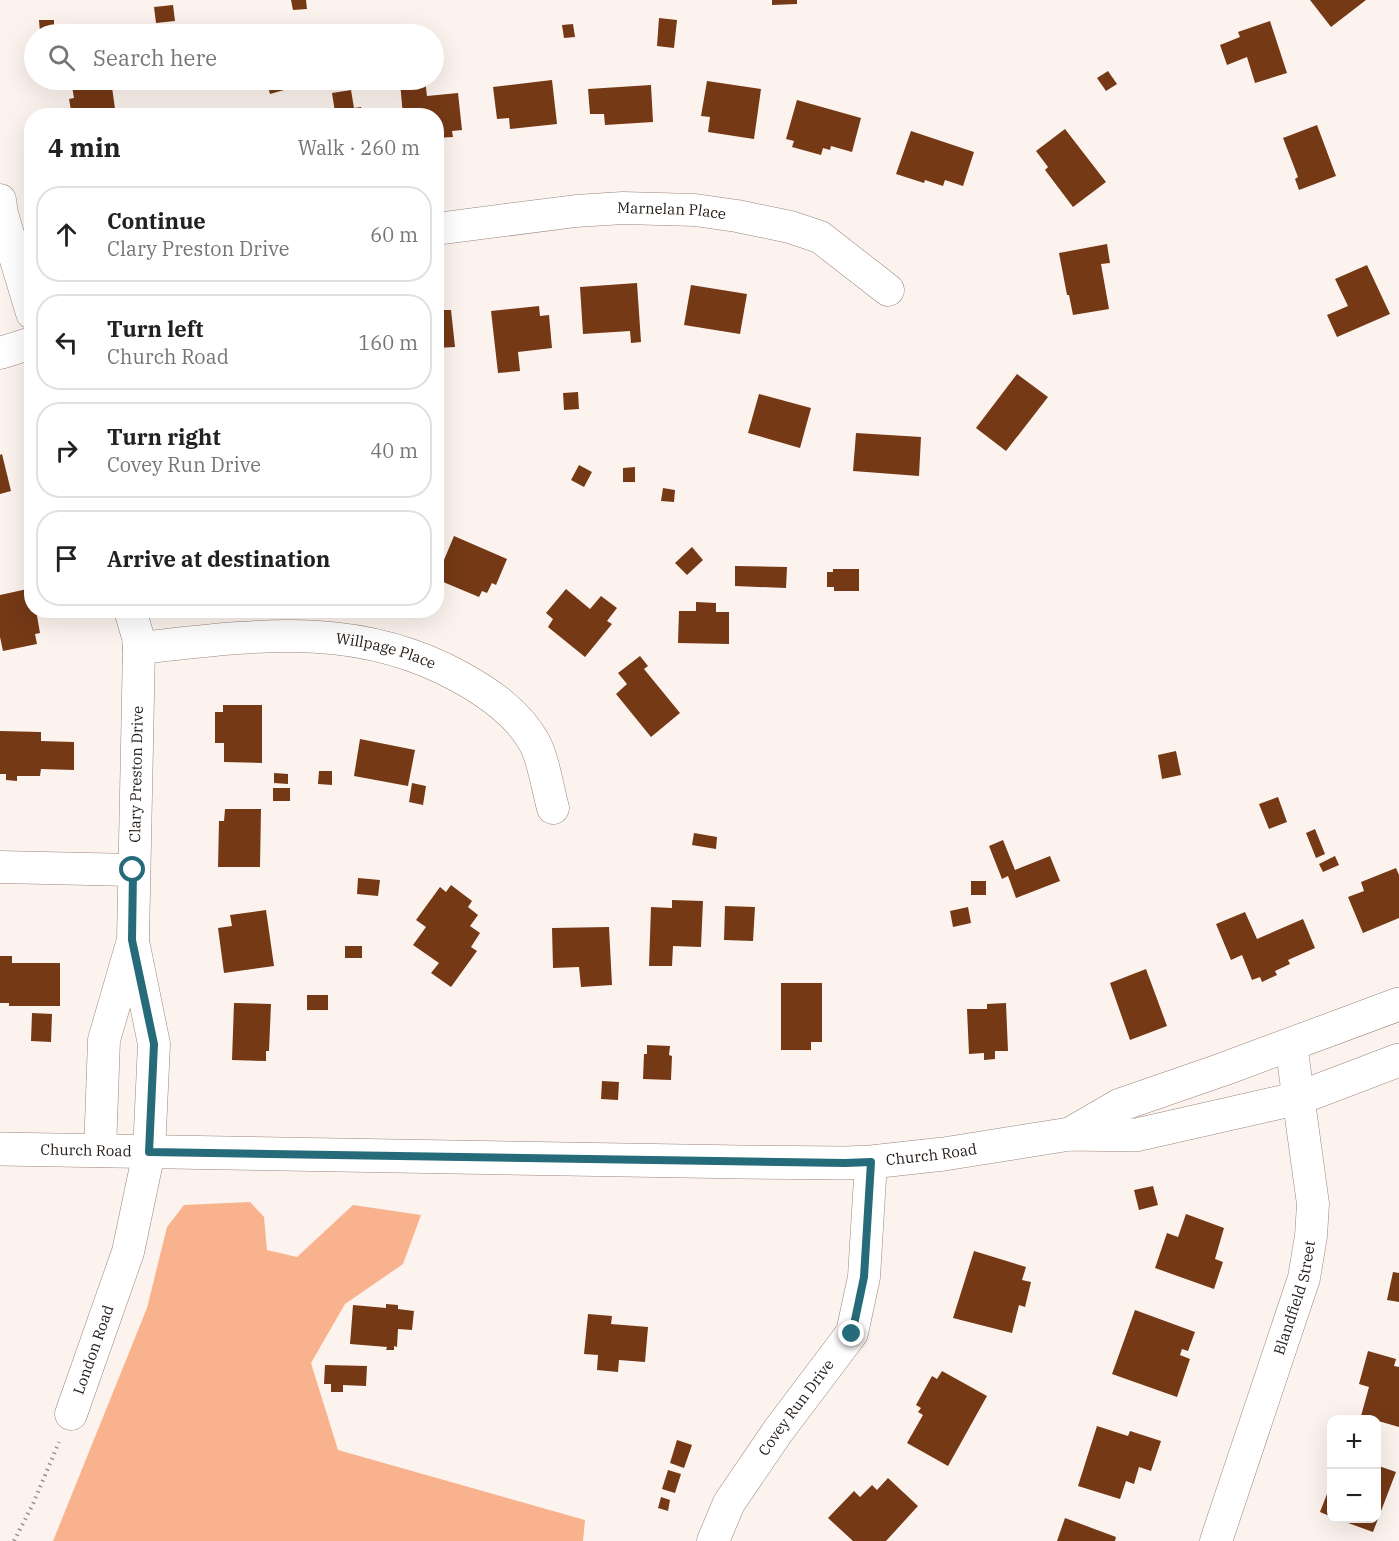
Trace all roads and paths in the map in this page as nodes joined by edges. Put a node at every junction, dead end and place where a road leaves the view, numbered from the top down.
1 (0, 200) edge
2 (444, 228) edge
3 (24, 287) edge
4 (888, 290) dead end
5 (24, 346) edge
6 (0, 353) edge
7 (132, 618) edge
8 (139, 648) junction
9 (553, 808) dead end
10 (0, 867) edge
11 (133, 870) junction
12 (132, 940) junction
13 (1399, 1004) edge
14 (1291, 1044) junction
15 (1399, 1060) edge
16 (1299, 1098) junction
17 (1070, 1134) junction
18 (0, 1149) edge
19 (100, 1151) junction
20 (149, 1152) junction
21 (871, 1162) junction
22 (71, 1414) joint
23 (14, 1541) edge
24 (712, 1541) edge
25 (1216, 1541) edge

1 - 3 street
2 - 4 street, Marnelan Place
5 - 6 street
7 - 8 street, Clary Preston Drive
8 - 9 street, Willpage Place
8 - 11 street, Clary Preston Drive
10 - 11 street
11 - 12 street, Clary Preston Drive
12 - 19 street, Clary Preston Drive
12 - 20 street, Clary Preston Drive
13 - 14 main road, Church Road
14 - 16 street, Blandfield Street
14 - 17 main road, Church Road
15 - 16 main road, Church Road
16 - 17 main road, Church Road
16 - 25 street, Blandfield Street
17 - 21 main road, Church Road
18 - 19 main road, Church Road
19 - 20 main road, Church Road
20 - 21 main road, Church Road
20 - 22 street, London Road
21 - 24 street, Covey Run Drive
22 - 23 path, London Road

